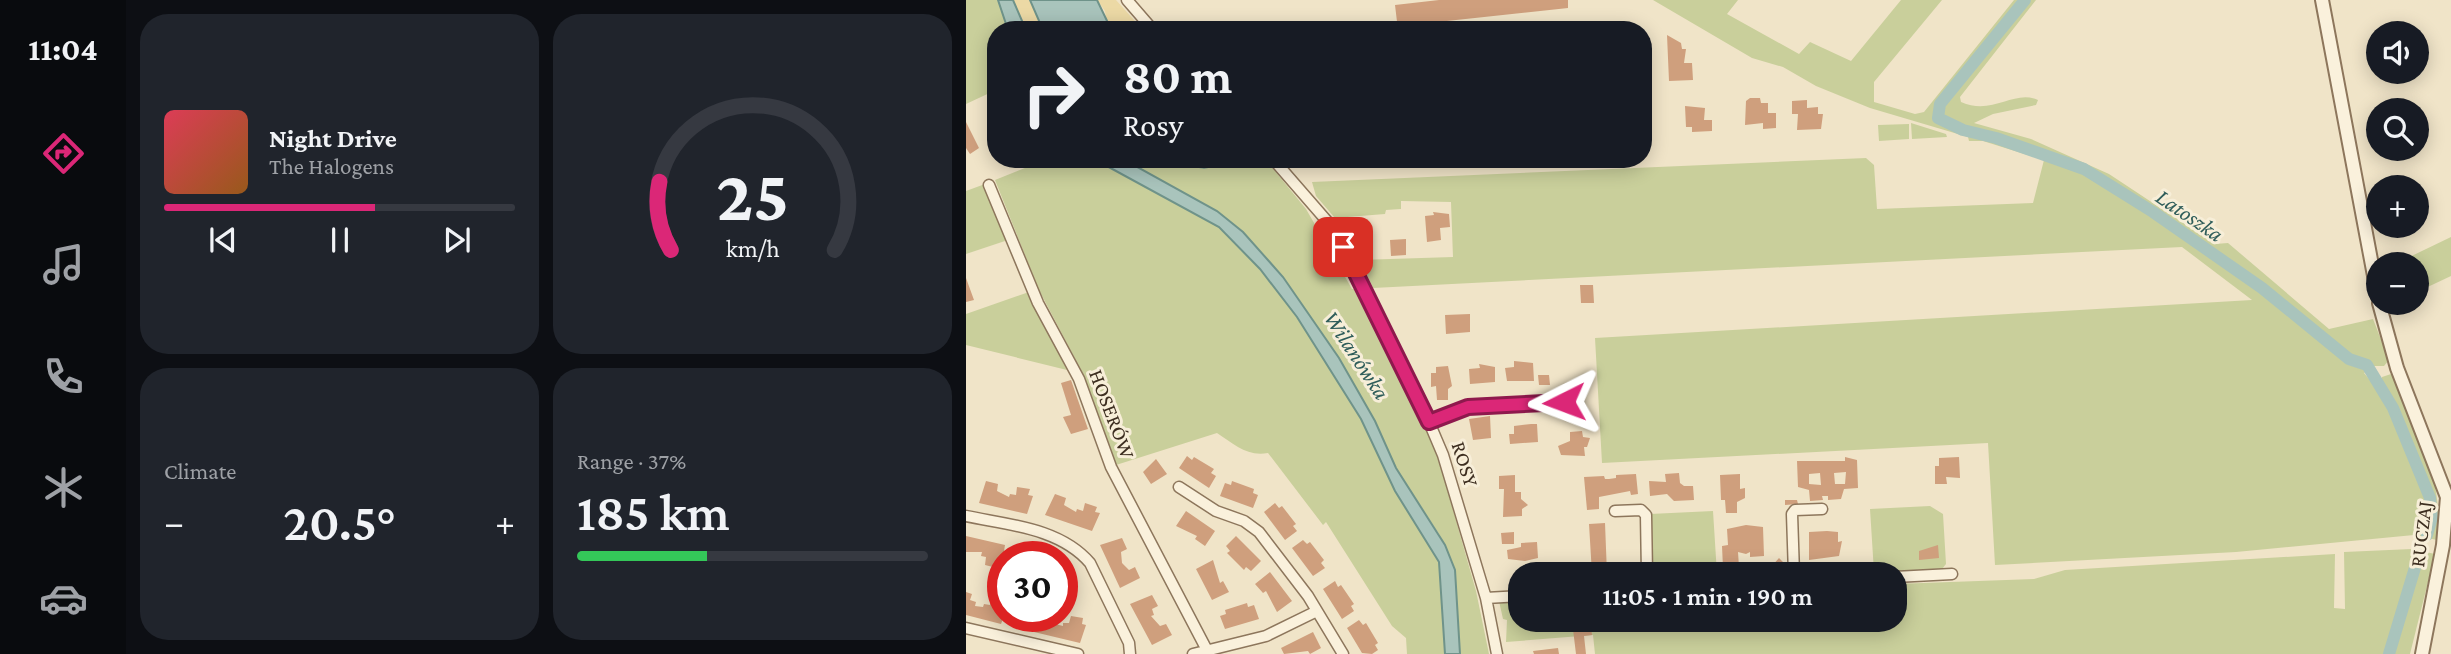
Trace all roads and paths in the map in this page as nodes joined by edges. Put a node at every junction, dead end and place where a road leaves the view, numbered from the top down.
1 (1127, 0) edge
2 (2322, 0) edge
3 (1145, 21) edge
4 (1281, 168) edge
5 (989, 185) dead end
6 (2370, 252) edge
7 (2382, 315) edge
8 (1564, 402) dead end
9 (1429, 422) junction
10 (1179, 487) dead end
11 (1822, 509) dead end
12 (1615, 511) dead end
13 (966, 516) edge
14 (1647, 562) edge
15 (1794, 562) edge
16 (1952, 574) dead end
17 (1907, 576) edge
18 (1508, 597) edge
19 (1486, 598) junction
20 (1317, 611) junction
21 (966, 628) edge
22 (1208, 653) edge
23 (1077, 654) edge
24 (1130, 654) edge
25 (1193, 654) edge
26 (1343, 654) edge
27 (1497, 654) edge
28 (2422, 654) edge

1 - 3 street
2 - 6 street
4 - 9 street, ROSY
5 - 22 street, HOSERÓW
7 - 28 street, RUCZAJ
8 - 9 street
9 - 19 street, ROSY
10 - 20 street
11 - 15 street
12 - 14 street
13 - 24 street
16 - 17 street
18 - 19 street
19 - 27 street, ROSY
20 - 22 street
20 - 26 street
21 - 23 street
22 - 25 street

